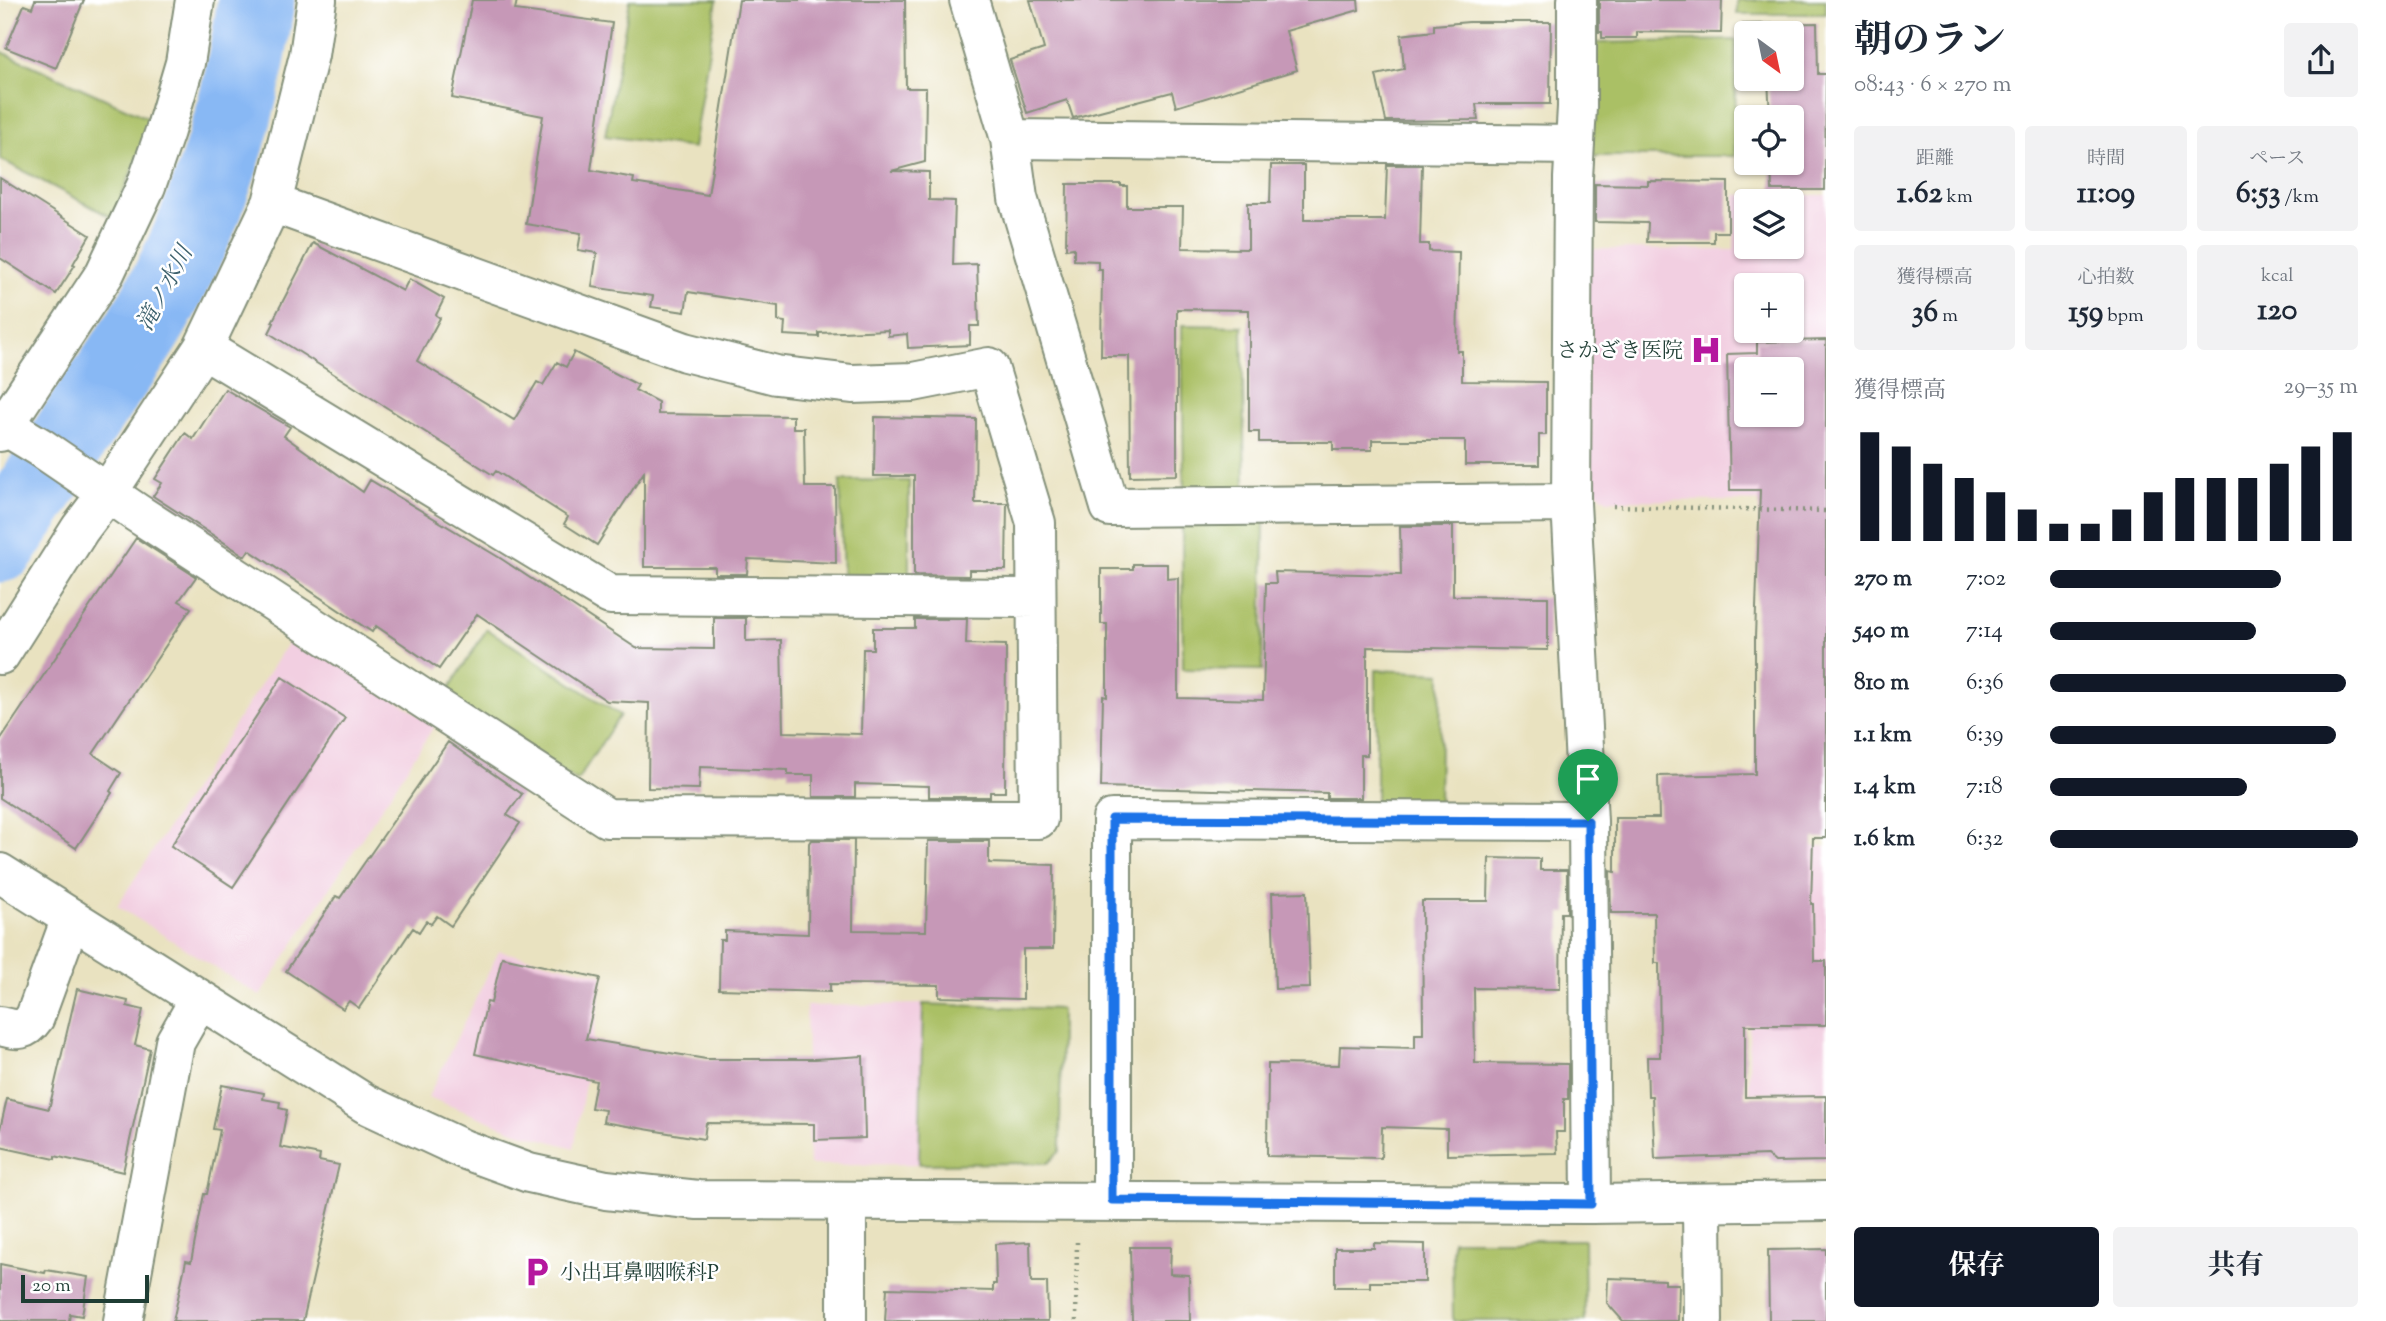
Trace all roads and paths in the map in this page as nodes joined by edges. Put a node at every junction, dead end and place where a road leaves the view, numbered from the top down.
1 (195, 0) edge
2 (317, 0) edge
3 (969, 0) edge
4 (1577, 0) edge
5 (1010, 139) junction
6 (1574, 145) junction
7 (272, 203) junction
8 (203, 348) junction
9 (1, 427) edge
10 (108, 492) junction
11 (1571, 503) junction
12 (1826, 511) edge
13 (1036, 598) junction
14 (0, 655) edge
15 (1588, 821) junction
16 (0, 873) edge
17 (71, 918) junction
18 (199, 1000) junction
19 (0, 1026) edge
20 (1112, 1200) junction
21 (847, 1201) junction
22 (1826, 1201) edge
23 (1702, 1203) junction
24 (1591, 1204) junction
25 (1077, 1238) dead end
26 (123, 1321) edge
27 (847, 1321) edge
28 (1076, 1321) edge
29 (1703, 1321) edge

1 - 9 street
2 - 7 street
3 - 5 street
4 - 6 street
5 - 6 street
5 - 11 street
6 - 11 street
7 - 8 street
7 - 13 street
8 - 10 street
8 - 13 street
9 - 10 street
10 - 13 street
10 - 14 street
11 - 12 path
11 - 15 street
15 - 20 street
15 - 24 street
16 - 17 street
17 - 18 street
17 - 19 street
18 - 21 street
18 - 26 street
20 - 21 street
20 - 24 street
21 - 27 street
22 - 23 street
23 - 24 street
23 - 29 street
25 - 28 path

